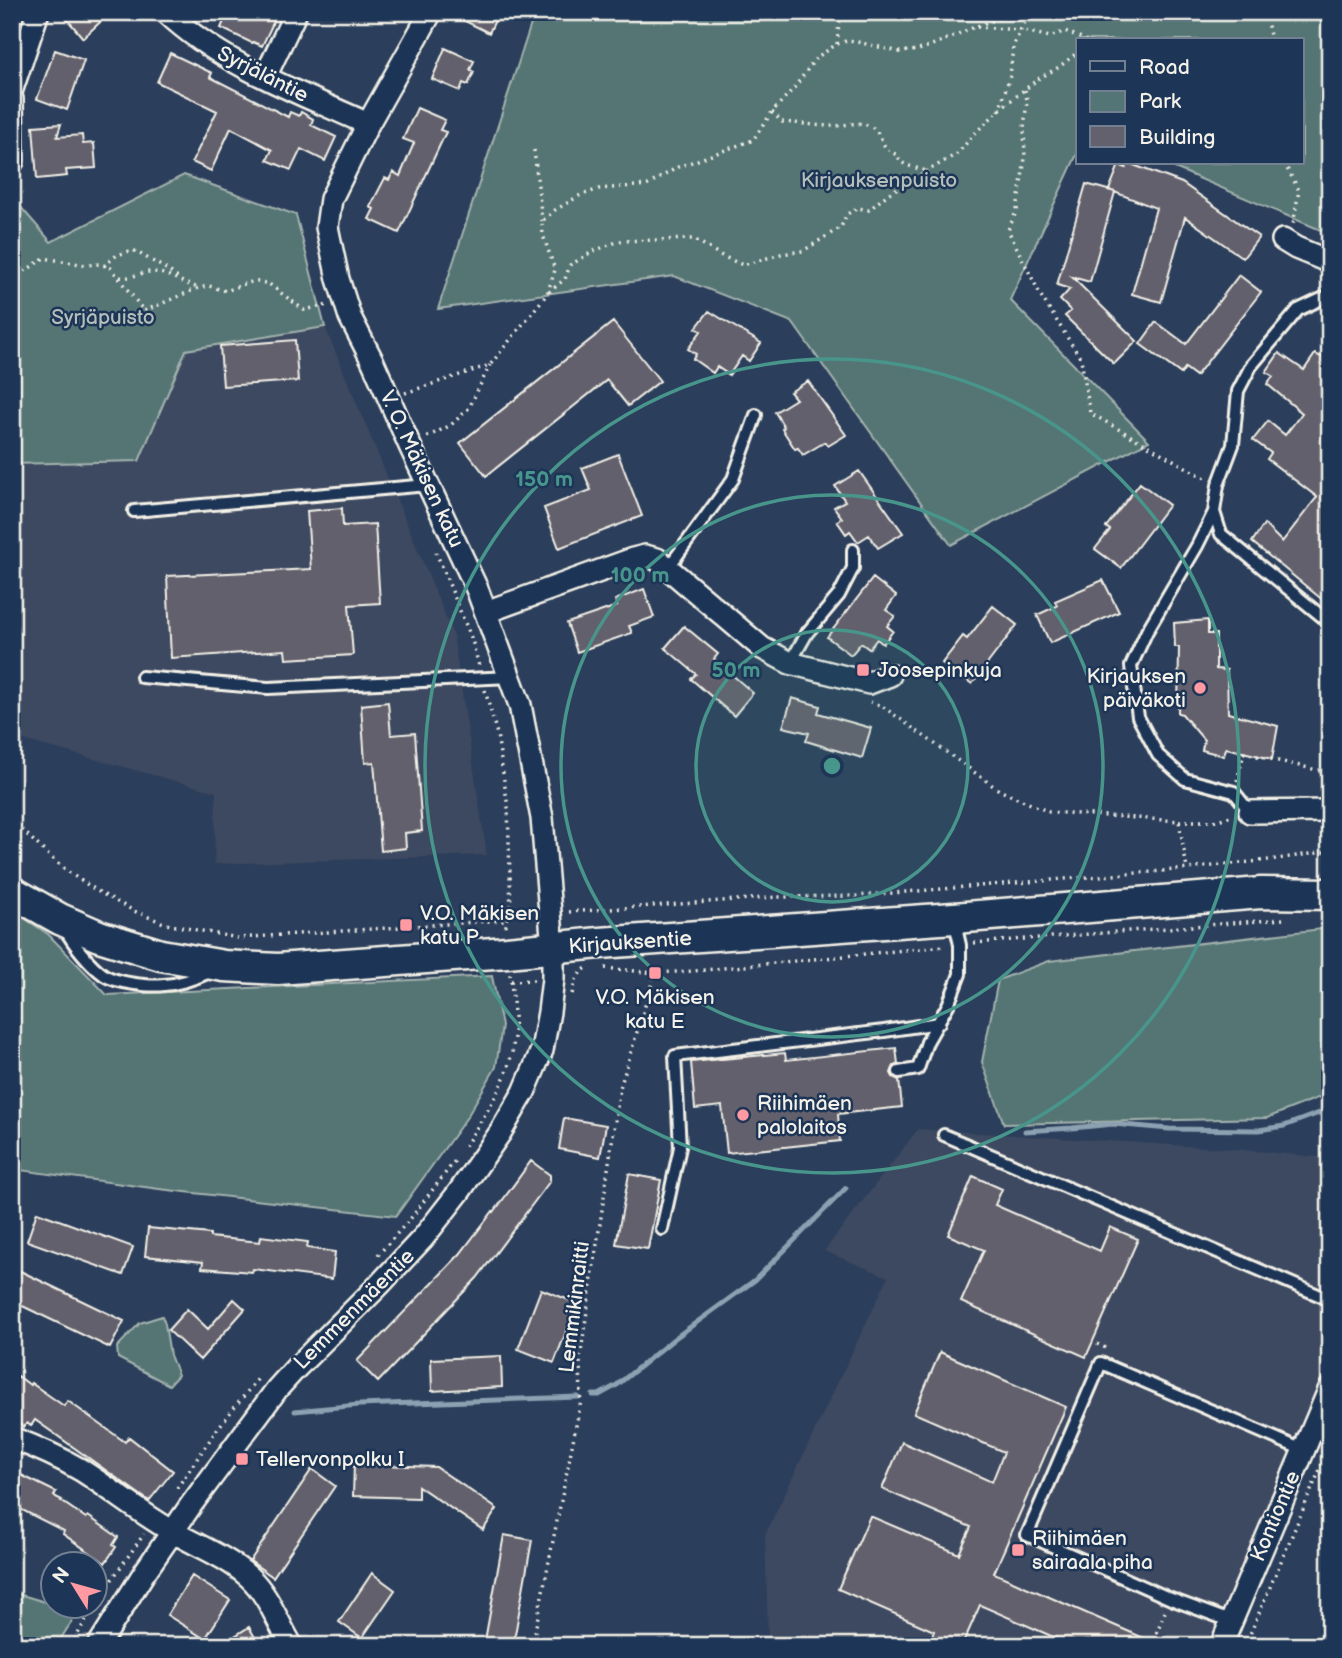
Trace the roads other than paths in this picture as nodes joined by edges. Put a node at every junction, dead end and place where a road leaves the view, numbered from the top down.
1 (38, 12) edge
2 (166, 12) edge
3 (296, 12) edge
4 (431, 12) edge
5 (265, 78) junction
6 (12, 89) edge
7 (12, 99) edge
8 (368, 124) junction
9 (13, 161) edge
10 (1289, 244) road end
11 (1330, 262) edge
12 (1330, 295) edge
13 (756, 415) dead end
14 (428, 485) junction
15 (134, 510) dead end
16 (1214, 512) junction
17 (853, 550) dead end
18 (668, 568) junction
19 (486, 612) junction
20 (1330, 622) edge
21 (790, 663) junction
22 (890, 676) dead end
23 (142, 677) dead end
24 (511, 677) junction
25 (1330, 811) edge
26 (1250, 813) joint
27 (1330, 873) edge
28 (12, 892) edge
29 (1261, 893) junction
30 (1330, 894) edge
31 (957, 931) junction
32 (553, 948) junction
33 (939, 1023) junction
34 (899, 1072) dead end
35 (944, 1135) dead end
36 (662, 1229) dead end
37 (1330, 1300) edge
38 (1330, 1388) edge
39 (12, 1438) edge
40 (1303, 1450) junction
41 (163, 1526) junction
42 (1230, 1621) junction
43 (97, 1646) edge
44 (292, 1646) edge
45 (1221, 1646) edge

1 - 6 street
2 - 5 street, Syrjäläntie
3 - 5 street
4 - 8 street, V. O. Mäkisen katu
5 - 8 street, Syrjäläntie
7 - 9 street
8 - 14 street, V. O. Mäkisen katu
10 - 11 street
12 - 16 lane
13 - 18 lane
14 - 15 lane
14 - 19 street, V. O. Mäkisen katu
16 - 20 lane
16 - 26 lane
17 - 21 lane
18 - 19 street
18 - 21 street
19 - 24 street, V. O. Mäkisen katu
21 - 22 street
23 - 24 lane
24 - 32 street, V. O. Mäkisen katu
25 - 26 street
27 - 29 street, Kirjauksentie
28 - 32 street, Kirjauksentie
29 - 30 street, Kirjauksentie
29 - 31 street, Kirjauksentie
31 - 32 street, Kirjauksentie
31 - 33 lane
32 - 41 street, Lemmenmäentie
33 - 34 lane
33 - 36 lane
35 - 37 lane
38 - 40 street, Kontiontie
39 - 41 street
40 - 42 street, Kontiontie
40 - 42 lane
41 - 43 street, Lemmenmäentie
41 - 44 street
42 - 45 street, Kontiontie

